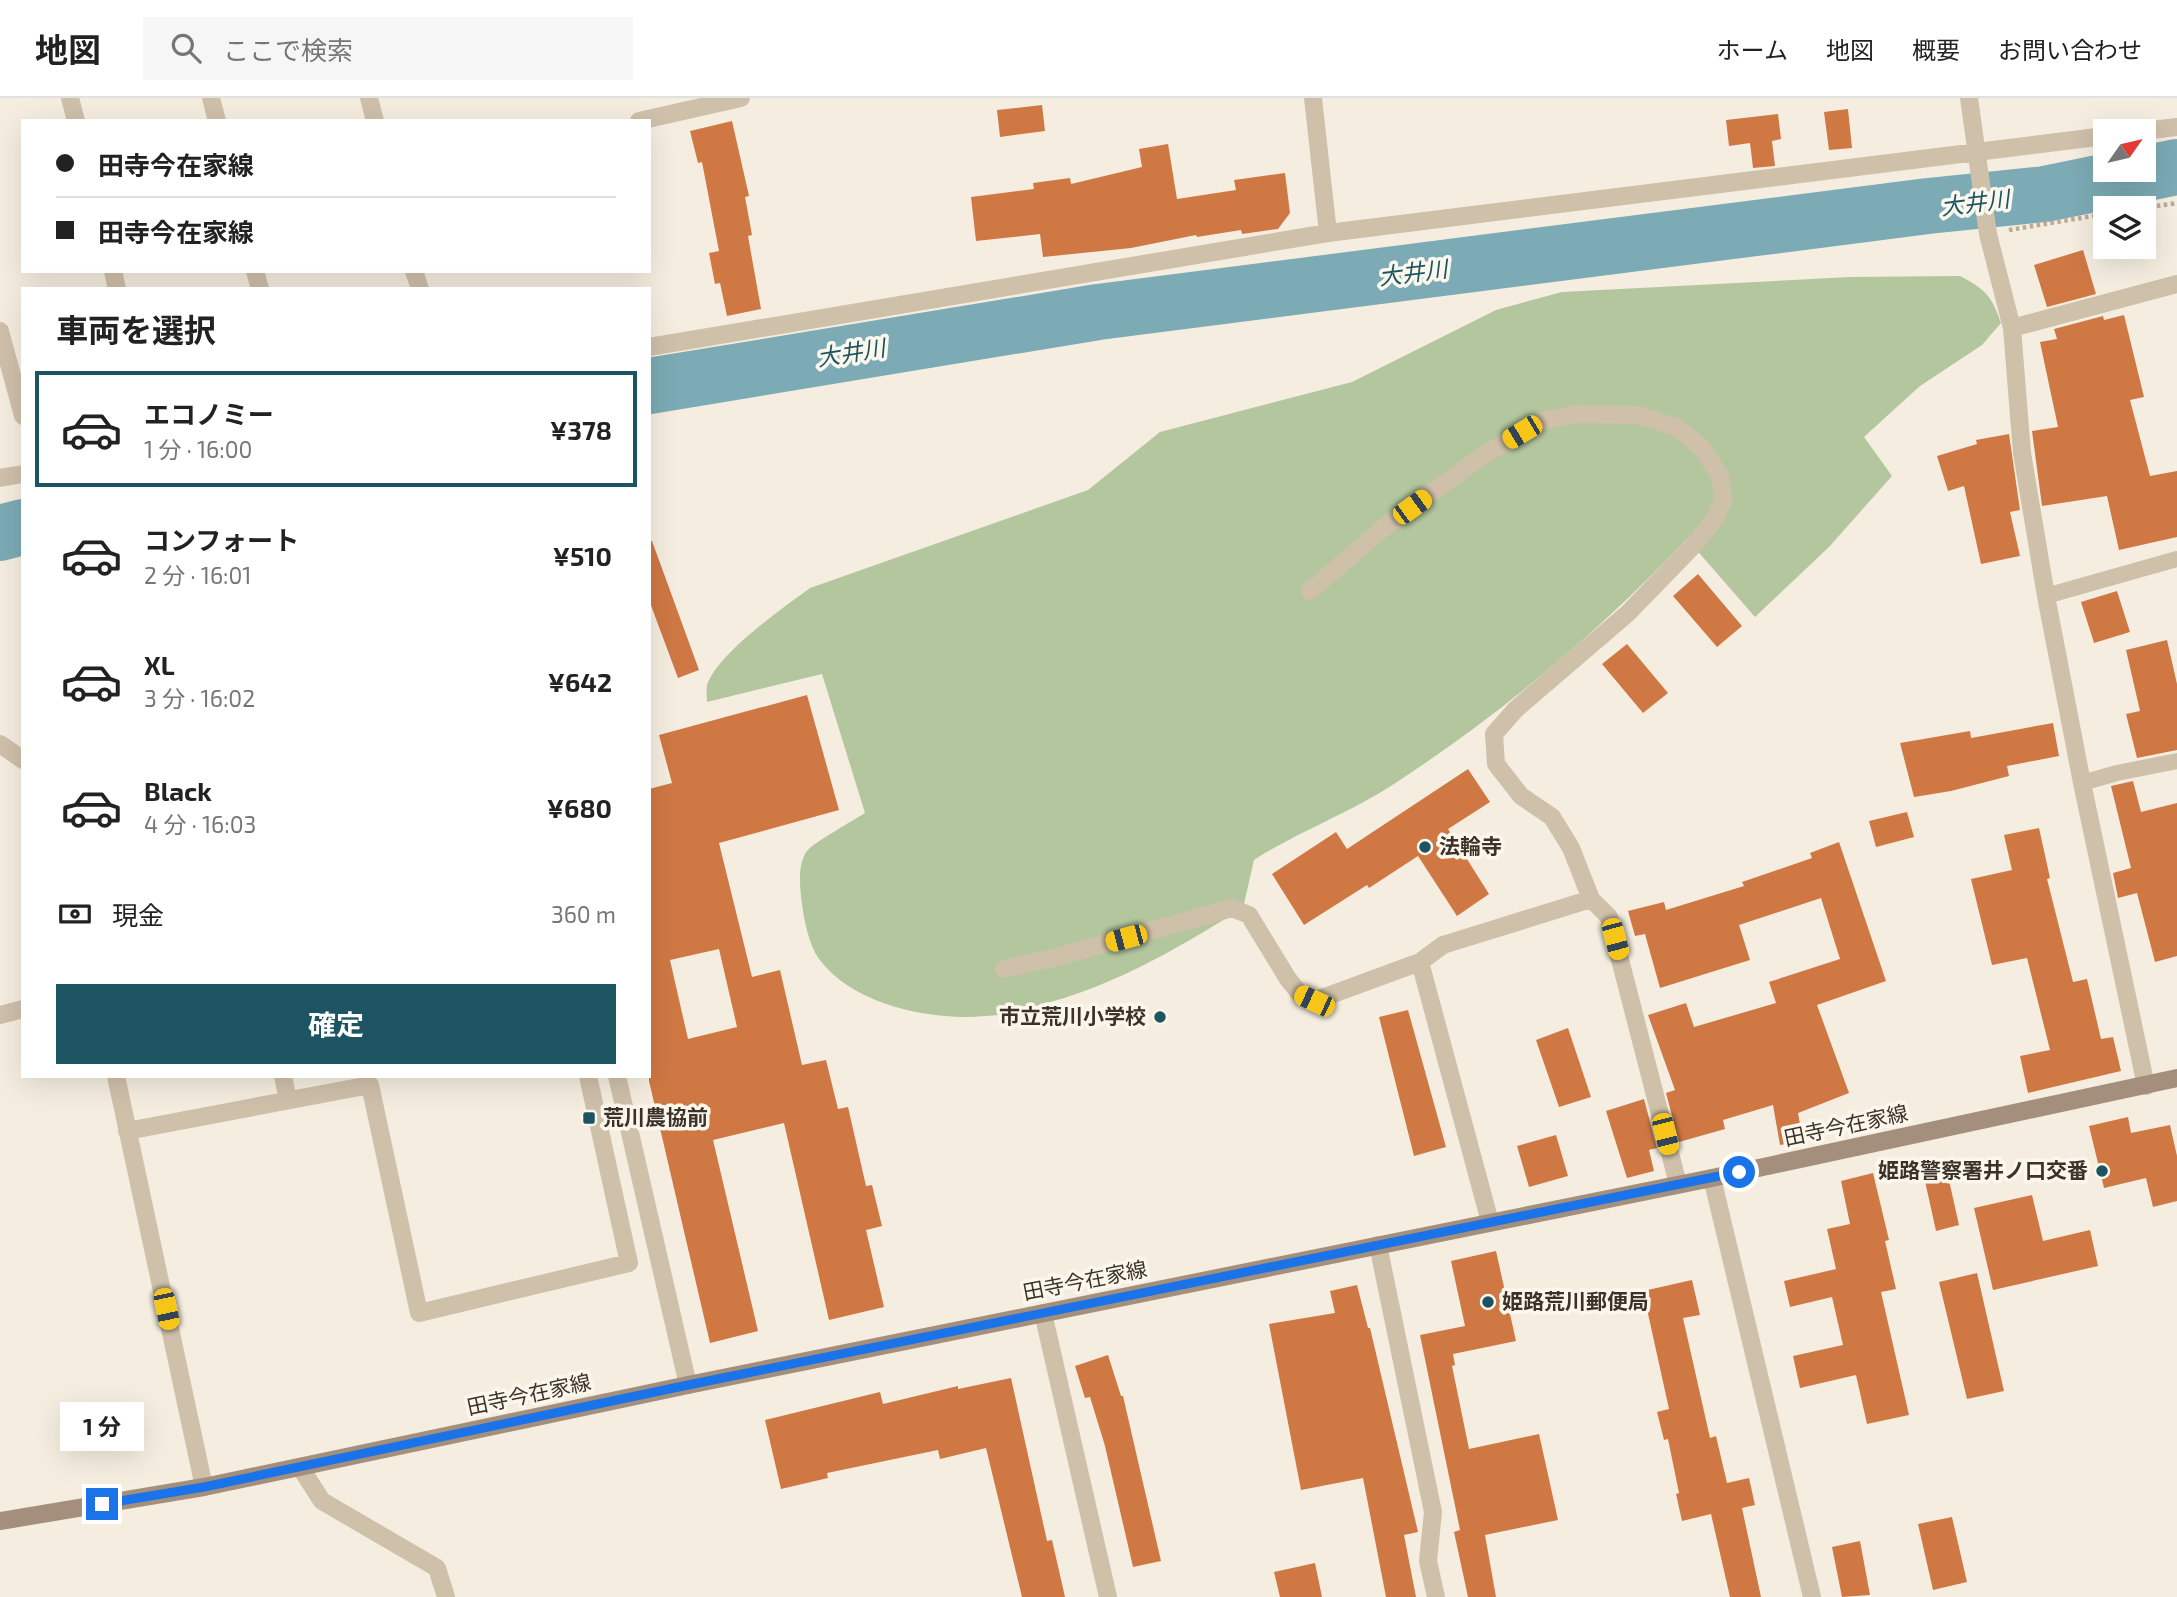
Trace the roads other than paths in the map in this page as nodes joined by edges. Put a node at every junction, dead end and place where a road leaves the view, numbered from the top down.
1 (70, 98) edge
2 (211, 98) edge
3 (369, 98) edge
4 (741, 98) edge
5 (1313, 98) edge
6 (1969, 98) edge
7 (75, 119) edge
8 (216, 119) edge
9 (374, 119) edge
10 (648, 119) edge
11 (2177, 127) edge
12 (2156, 129) edge
13 (2093, 137) edge
14 (1976, 152) junction
15 (1328, 233) junction
16 (2177, 284) edge
17 (2012, 328) junction
18 (0, 331) edge
19 (651, 347) edge
20 (21, 409) edge
21 (21, 474) edge
22 (0, 478) edge
23 (2177, 559) edge
24 (1310, 591) dead end
25 (2046, 596) junction
26 (0, 744) edge
27 (21, 759) edge
28 (2177, 761) edge
29 (2082, 783) junction
30 (1591, 899) junction
31 (1420, 962) junction
32 (1004, 969) dead end
33 (21, 1010) edge
34 (0, 1015) edge
35 (116, 1078) edge
36 (283, 1078) edge
37 (588, 1078) edge
38 (617, 1078) edge
39 (2177, 1078) edge
40 (2146, 1086) junction
41 (288, 1100) junction
42 (127, 1131) junction
43 (1712, 1178) junction
44 (1678, 1184) junction
45 (1490, 1223) junction
46 (1378, 1245) junction
47 (1043, 1313) junction
48 (688, 1385) junction
49 (300, 1467) junction
50 (204, 1487) junction
51 (0, 1521) edge
52 (446, 1597) edge
53 (1108, 1597) edge
54 (1436, 1597) edge
55 (1812, 1597) edge

1 - 7 street
2 - 8 street
3 - 9 street
4 - 10 street
5 - 15 street
6 - 14 street
11 - 12 street
13 - 14 street
14 - 15 street
14 - 17 street
15 - 19 street
16 - 17 street
17 - 25 street
18 - 20 street
21 - 22 street
23 - 25 lane
24 - 30 street
25 - 29 street
26 - 27 street
28 - 29 lane
29 - 40 street
30 - 31 street
30 - 44 street
31 - 32 street
31 - 45 street
33 - 34 street
35 - 42 street
36 - 41 street
37 - 41 street
38 - 48 street
39 - 40 main road, 田寺今在家線
40 - 43 main road, 田寺今在家線
41 - 42 street
42 - 50 street
43 - 44 main road, 田寺今在家線
43 - 55 street
44 - 45 main road, 田寺今在家線
45 - 46 main road, 田寺今在家線
46 - 47 main road, 田寺今在家線
46 - 54 street
47 - 48 main road, 田寺今在家線
47 - 53 street
48 - 49 main road, 田寺今在家線
49 - 50 main road, 田寺今在家線
49 - 52 street
50 - 51 main road, 田寺今在家線

